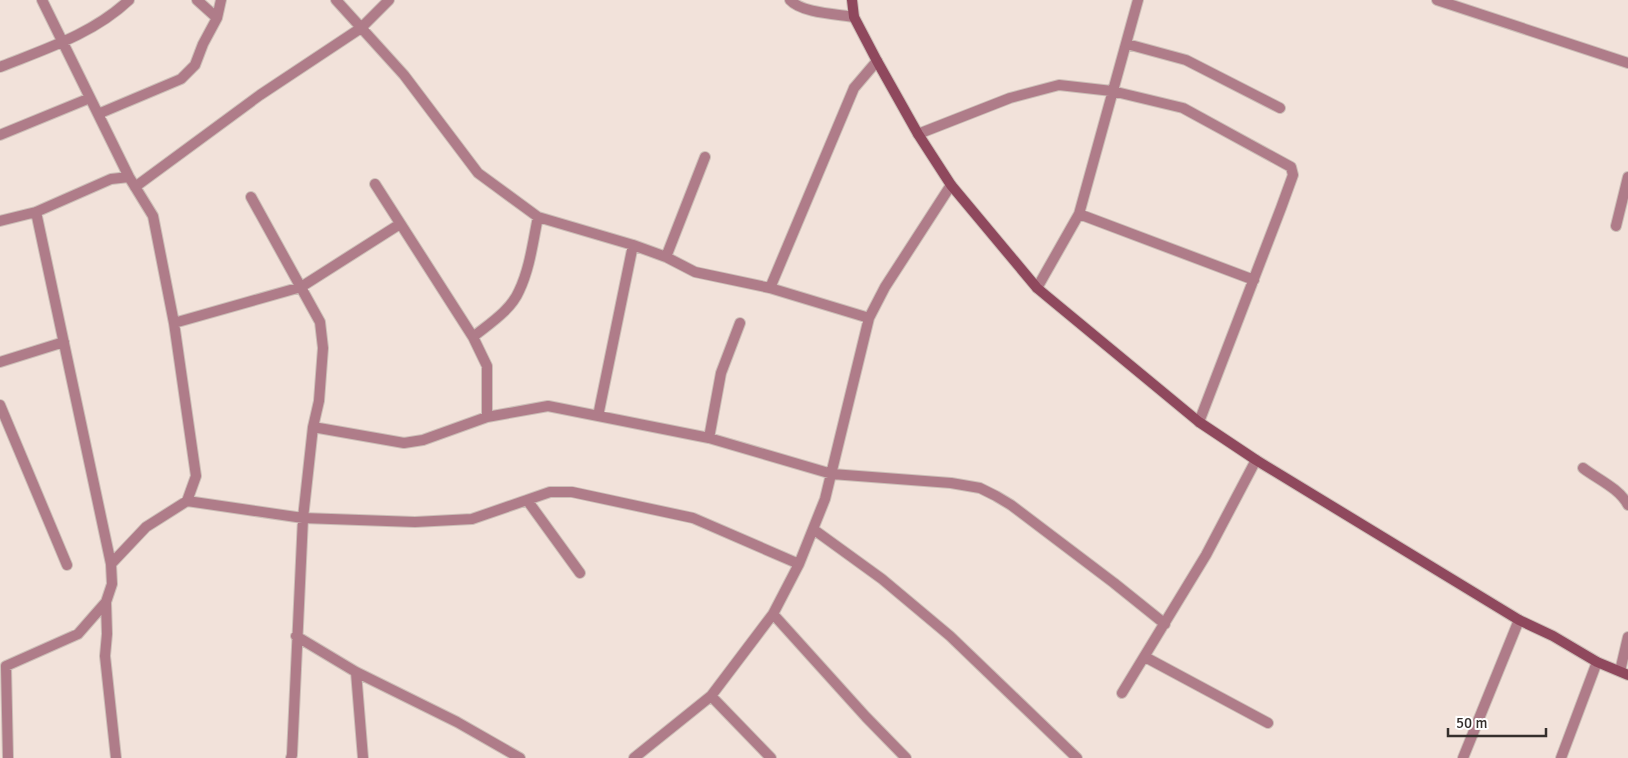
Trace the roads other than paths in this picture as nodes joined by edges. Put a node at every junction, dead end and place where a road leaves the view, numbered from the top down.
1 (42, 0) edge
2 (129, 0) edge
3 (197, 0) edge
4 (221, 0) edge
5 (336, 0) edge
6 (389, 0) edge
7 (790, 0) edge
8 (852, 0) edge
9 (1138, 0) edge
10 (1437, 0) edge
11 (854, 17) junction
12 (217, 18) junction
13 (361, 28) junction
14 (63, 42) junction
15 (1127, 44) junction
16 (876, 61) junction
17 (1628, 63) edge
18 (0, 66) edge
19 (1112, 91) junction
20 (90, 98) junction
21 (1280, 108) dead end
22 (98, 114) junction
23 (918, 134) junction
24 (0, 135) edge
25 (706, 157) dead end
26 (129, 177) junction
27 (1628, 177) edge
28 (375, 184) dead end
29 (951, 185) junction
30 (136, 187) junction
31 (251, 197) dead end
32 (36, 212) junction
33 (1079, 214) junction
34 (538, 217) junction
35 (0, 221) edge
36 (400, 224) junction
37 (1616, 226) dead end
38 (633, 245) junction
39 (666, 258) junction
40 (1254, 280) junction
41 (301, 287) junction
42 (770, 288) junction
43 (1038, 288) junction
44 (869, 318) junction
45 (174, 323) junction
46 (740, 323) dead end
47 (473, 337) junction
48 (64, 342) junction
49 (0, 362) edge
50 (0, 405) edge
51 (598, 416) junction
52 (486, 417) junction
53 (1199, 422) junction
54 (313, 427) junction
55 (709, 438) junction
56 (1256, 460) junction
57 (1583, 468) dead end
58 (832, 474) junction
59 (527, 500) junction
60 (187, 501) junction
61 (1628, 505) edge
62 (302, 518) junction
63 (813, 529) junction
64 (111, 564) junction
65 (799, 564) junction
66 (67, 565) dead end
67 (580, 573) dead end
68 (106, 602) junction
69 (773, 614) junction
70 (1519, 620) junction
71 (1165, 624) junction
72 (296, 636) junction
73 (1628, 637) edge
74 (1144, 657) junction
75 (1597, 662) junction
76 (3, 666) edge
77 (356, 672) junction
78 (1624, 673) edge
79 (1122, 693) dead end
80 (711, 696) junction
81 (1268, 723) dead end
82 (636, 757) edge
83 (8, 758) edge
84 (116, 758) edge
85 (290, 758) edge
86 (364, 758) edge
87 (520, 758) edge
88 (771, 758) edge
89 (906, 758) edge
90 (1077, 758) edge
91 (1463, 758) edge
92 (1561, 758) edge

1 - 14 street
2 - 14 street
3 - 12 street
4 - 12 street
5 - 13 street
6 - 13 street
7 - 11 street
8 - 11 street
9 - 15 street
10 - 17 street
11 - 16 street
12 - 22 street
13 - 30 street
13 - 34 street
14 - 18 street
14 - 20 street
15 - 19 street
15 - 21 street
16 - 23 street
16 - 42 street
19 - 23 street
19 - 33 street
19 - 40 street
20 - 22 street
20 - 24 street
22 - 26 street
23 - 29 street
25 - 39 street
26 - 30 street
26 - 32 street
27 - 37 street
28 - 36 street
29 - 43 street
29 - 44 street
30 - 45 street
31 - 41 street
32 - 35 street
32 - 48 street
33 - 40 street
33 - 43 street
34 - 38 street
34 - 47 street
36 - 41 street
36 - 47 street
38 - 39 street
38 - 51 street
39 - 42 street
40 - 53 street
41 - 45 street
41 - 54 street
42 - 44 street
43 - 53 street
44 - 58 street
45 - 60 street
46 - 55 street
47 - 52 street
48 - 49 street
48 - 64 street
50 - 66 street
51 - 52 street
51 - 55 street
52 - 54 street
53 - 56 street
54 - 62 street
55 - 58 street
56 - 70 street
56 - 71 street
57 - 61 street
58 - 63 street
58 - 71 street
59 - 62 street
59 - 65 street
59 - 67 street
60 - 62 street
60 - 64 street
62 - 72 street
63 - 65 street
63 - 90 street
64 - 68 street
65 - 69 street
68 - 76 street
68 - 84 street
69 - 80 street
69 - 89 street
70 - 75 street
70 - 91 street
71 - 74 street
72 - 77 street
72 - 85 street
73 - 78 street
74 - 79 street
74 - 81 street
75 - 78 street
75 - 92 street
76 - 83 street
77 - 86 street
77 - 87 street
80 - 82 street
80 - 88 street

